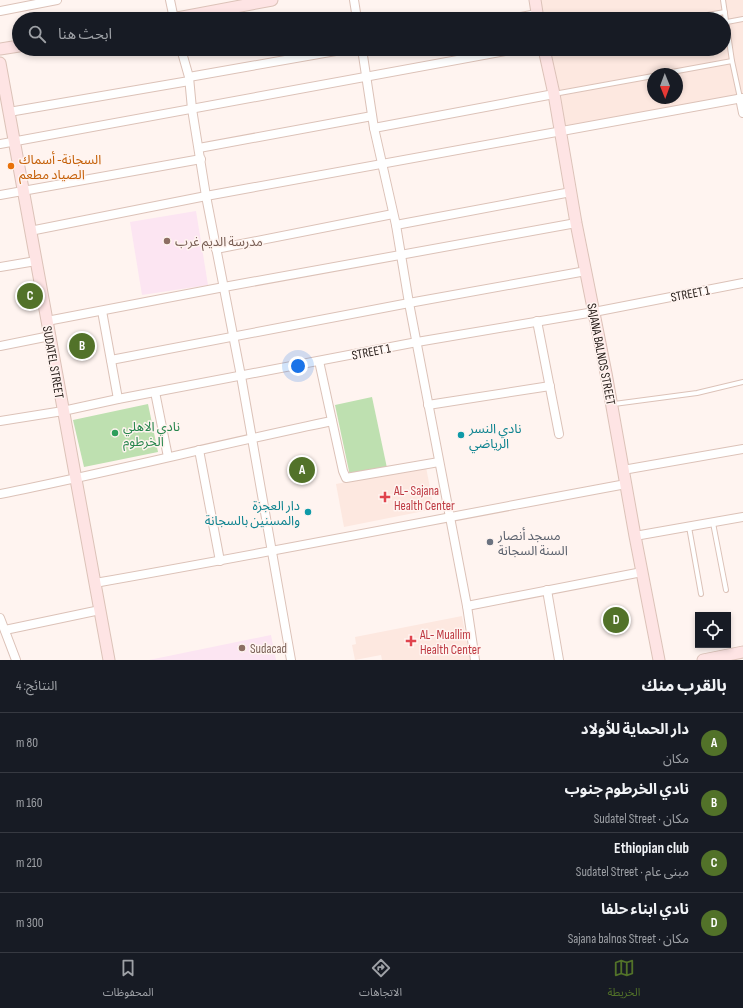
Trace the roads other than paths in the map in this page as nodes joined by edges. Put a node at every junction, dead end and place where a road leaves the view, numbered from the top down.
1 (57, 0) edge
2 (170, 0) edge
3 (272, 0) edge
4 (354, 0) edge
5 (535, 0) edge
6 (723, 0) edge
7 (0, 11) edge
8 (172, 12) edge
9 (209, 12) edge
10 (356, 12) edge
11 (537, 12) edge
12 (725, 12) edge
13 (743, 19) edge
14 (731, 21) edge
15 (12, 47) edge
16 (0, 50) edge
17 (731, 53) edge
18 (183, 56) edge
19 (310, 56) edge
20 (363, 56) edge
21 (480, 56) edge
22 (546, 56) edge
23 (732, 61) junction
24 (0, 68) edge
25 (683, 70) edge
26 (367, 77) junction
27 (647, 77) edge
28 (189, 79) junction
29 (554, 94) junction
30 (742, 98) edge
31 (192, 110) junction
32 (9, 112) junction
33 (743, 114) edge
34 (372, 116) junction
35 (374, 128) junction
36 (560, 132) junction
37 (14, 142) junction
38 (0, 144) edge
39 (199, 148) junction
40 (201, 159) junction
41 (382, 164) junction
42 (23, 191) junction
43 (571, 192) junction
44 (0, 195) edge
45 (206, 196) junction
46 (393, 214) junction
47 (576, 223) junction
48 (396, 225) junction
49 (30, 230) junction
50 (216, 249) junction
51 (401, 254) junction
52 (36, 261) junction
53 (0, 267) edge
54 (586, 271) junction
55 (743, 283) edge
56 (224, 287) junction
57 (409, 303) junction
58 (102, 311) junction
59 (594, 312) junction
60 (47, 321) junction
61 (537, 321) junction
62 (50, 336) junction
63 (234, 336) junction
64 (416, 342) junction
65 (0, 346) edge
66 (111, 360) junction
67 (319, 361) junction
68 (241, 376) junction
69 (743, 382) edge
70 (550, 386) junction
71 (155, 392) junction
72 (118, 399) junction
73 (428, 405) junction
74 (612, 405) junction
75 (63, 411) junction
76 (332, 421) junction
77 (0, 422) edge
78 (559, 434) dead end
79 (252, 438) junction
80 (743, 449) edge
81 (199, 450) junction
82 (168, 457) junction
83 (439, 462) junction
84 (623, 470) junction
85 (76, 479) junction
86 (626, 484) junction
87 (0, 494) edge
88 (450, 516) junction
89 (743, 517) edge
90 (713, 522) junction
91 (689, 527) junction
92 (635, 536) junction
93 (272, 551) junction
94 (220, 561) junction
95 (642, 572) junction
96 (95, 583) junction
97 (547, 590) junction
98 (726, 590) dead end
99 (701, 594) dead end
100 (467, 606) junction
101 (100, 610) junction
102 (0, 618) edge
103 (5, 630) junction
104 (743, 652) edge
105 (16, 660) edge
106 (109, 660) edge
107 (290, 660) edge
108 (475, 660) edge
109 (559, 660) edge
110 (659, 660) edge
111 (703, 660) edge

1 - 7 street
2 - 8 street
3 - 9 street
4 - 10 street
5 - 11 street
6 - 12 lane
13 - 14 lane
15 - 16 street
17 - 23 lane
18 - 28 street
19 - 28 street
20 - 26 street
21 - 26 street
22 - 29 street, SAJANA BALNOS STREET
23 - 25 lane
23 - 30 lane
24 - 32 street, SUDATEL STREET
26 - 31 street
26 - 34 street
27 - 29 lane
28 - 31 street
28 - 32 street
29 - 35 street
29 - 36 street, SAJANA BALNOS STREET
30 - 33 street
30 - 36 street
31 - 37 street
31 - 39 street
32 - 37 street, SUDATEL STREET
34 - 35 street
34 - 39 street
35 - 41 street
36 - 41 street
36 - 43 street, SAJANA BALNOS STREET
37 - 38 street
37 - 42 street, SUDATEL STREET
39 - 40 street
40 - 42 street
40 - 45 street
41 - 45 street
41 - 46 street
42 - 44 street
42 - 49 street, SUDATEL STREET
43 - 47 street, SAJANA BALNOS STREET
43 - 48 street
45 - 49 street
45 - 50 street
46 - 48 street
46 - 50 street
47 - 51 street
47 - 54 street, SAJANA BALNOS STREET
48 - 51 street
49 - 52 street, SUDATEL STREET
50 - 56 street
51 - 56 street
51 - 57 street
52 - 53 street
52 - 60 street, SUDATEL STREET
54 - 57 street
54 - 59 street, SAJANA BALNOS STREET
55 - 59 street, STREET 1
56 - 58 street
56 - 63 street
57 - 63 street
57 - 64 street
58 - 60 street
58 - 66 street
59 - 61 street, STREET 1
59 - 74 street, SAJANA BALNOS STREET
60 - 62 street, SUDATEL STREET
61 - 64 street, STREET 1
61 - 70 street
62 - 65 street
62 - 75 street, SUDATEL STREET
63 - 66 street
63 - 68 street
64 - 67 street, STREET 1
64 - 73 street
66 - 72 street
67 - 68 street, STREET 1
67 - 76 street
68 - 71 street, STREET 1
68 - 79 street
69 - 74 lane
70 - 73 street
70 - 78 street
71 - 72 street, STREET 1
71 - 82 street
72 - 75 street, STREET 1
73 - 83 street
74 - 84 street, SAJANA BALNOS STREET
75 - 77 street, STREET 1
75 - 85 street, SUDATEL STREET
76 - 79 street
76 - 83 street
79 - 81 street
79 - 93 street
80 - 84 street
81 - 82 street
81 - 94 street
82 - 85 street
83 - 88 street
84 - 86 street, SAJANA BALNOS STREET
85 - 87 street
85 - 96 street, SUDATEL STREET
86 - 88 street
86 - 92 street, SAJANA BALNOS STREET
88 - 93 street
88 - 100 street
89 - 90 street
90 - 91 street
90 - 98 lane
91 - 92 street
91 - 99 lane
92 - 95 street, SAJANA BALNOS STREET
93 - 94 street
93 - 107 street
94 - 96 street
95 - 97 street
95 - 110 street, SAJANA BALNOS STREET
96 - 101 street, SUDATEL STREET
97 - 100 street
97 - 109 street
100 - 108 street
101 - 103 street
101 - 106 street, SUDATEL STREET
102 - 103 street
103 - 105 street
104 - 111 street

